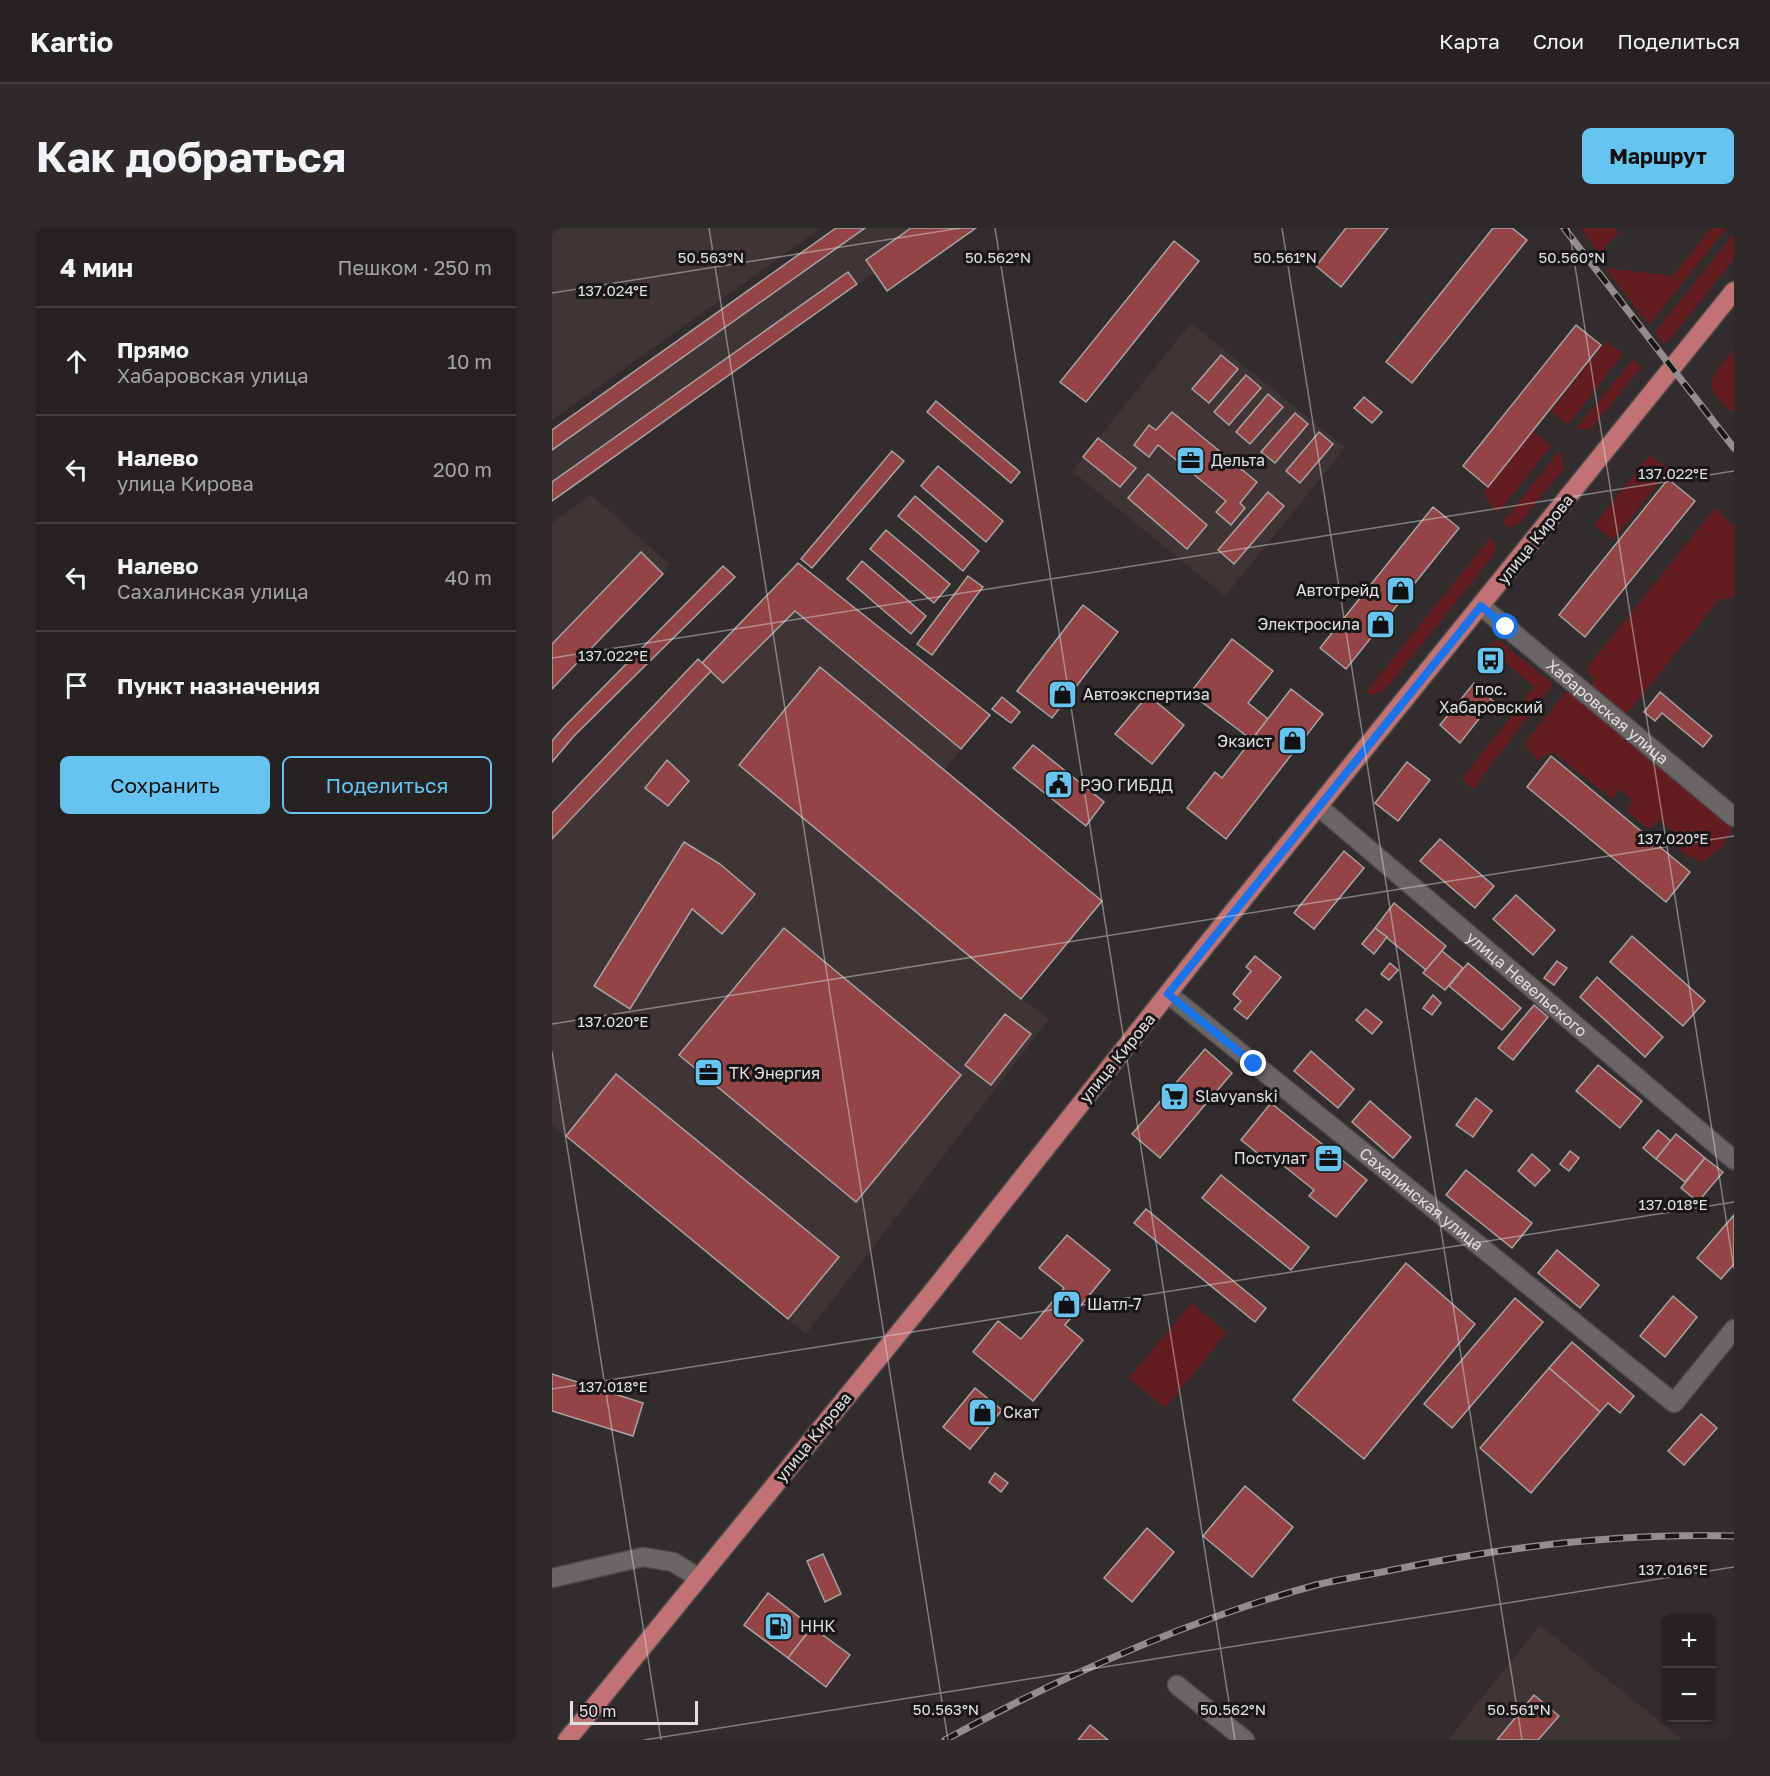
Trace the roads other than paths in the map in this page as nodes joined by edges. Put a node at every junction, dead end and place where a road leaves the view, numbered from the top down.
1 (1734, 291) edge
2 (1481, 606) junction
3 (1319, 807) junction
4 (1734, 817) edge
5 (1168, 994) junction
6 (1734, 1160) edge
7 (1734, 1329) edge
8 (552, 1578) edge
9 (699, 1578) junction
10 (1178, 1685) dead end
11 (567, 1740) edge
12 (1245, 1740) edge

1 - 2 main road, улица Кирова
2 - 3 main road, улица Кирова
2 - 4 street, Хабаровская улица
3 - 5 main road, улица Кирова
3 - 6 street, улица Невельского
5 - 7 street, Сахалинская улица
5 - 9 main road, улица Кирова
8 - 9 street
9 - 11 main road, улица Кирова
10 - 12 street

